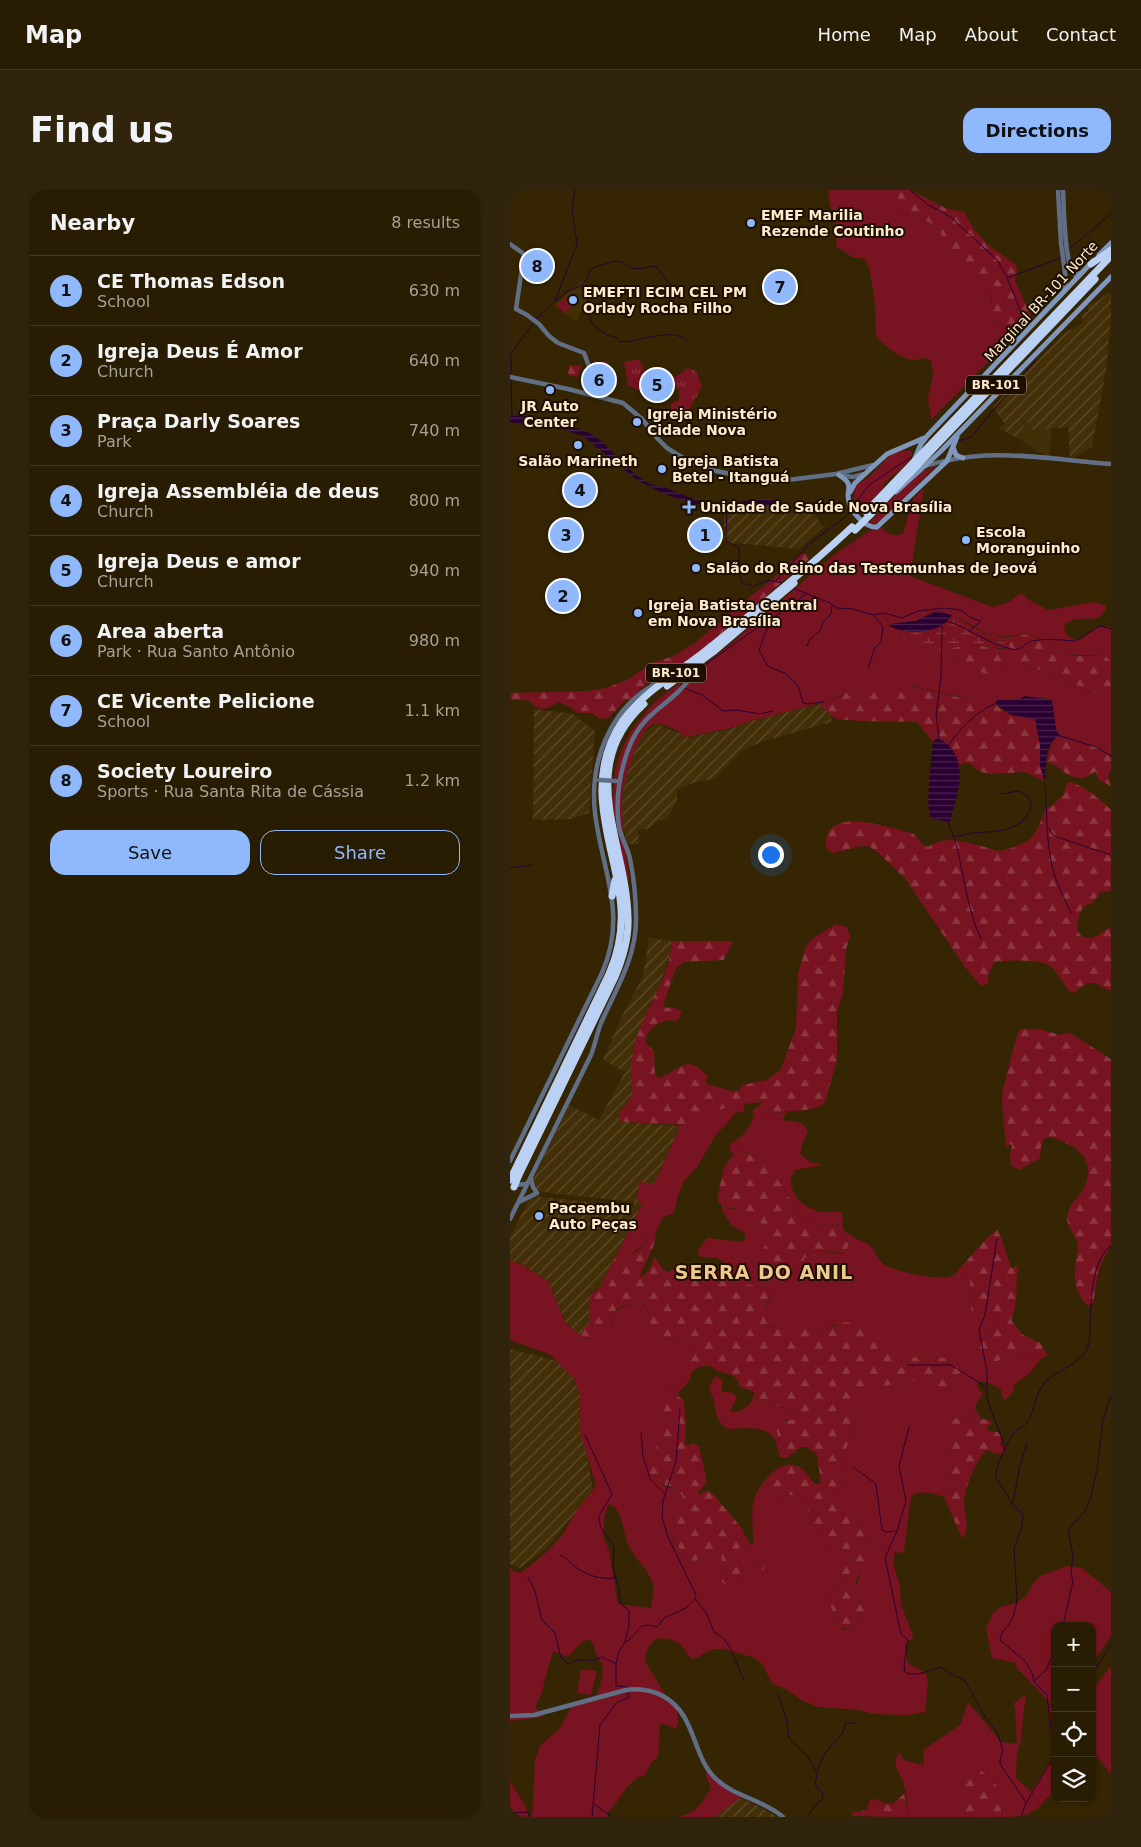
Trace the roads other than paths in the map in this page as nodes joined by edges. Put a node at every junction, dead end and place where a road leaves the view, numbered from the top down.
1 (1058, 190) edge
2 (1063, 190) edge
3 (1111, 243) edge
4 (510, 244) edge
5 (1111, 250) edge
6 (1111, 256) edge
7 (1111, 263) edge
8 (1091, 264) junction
9 (1084, 271) junction
10 (1111, 277) edge
11 (1061, 296) junction
12 (510, 377) edge
13 (591, 394) junction
14 (961, 431) junction
15 (928, 435) junction
16 (904, 446) junction
17 (953, 446) junction
18 (916, 456) junction
19 (963, 458) junction
20 (947, 461) junction
21 (878, 463) junction
22 (1111, 464) edge
23 (919, 471) junction
24 (867, 472) junction
25 (837, 474) junction
26 (891, 487) junction
27 (850, 492) junction
28 (880, 506) junction
29 (868, 514) junction
30 (853, 528) junction
31 (704, 658) junction
32 (675, 674) junction
33 (597, 780) junction
34 (618, 782) junction
35 (616, 875) junction
36 (612, 896) junction
37 (510, 1161) edge
38 (531, 1179) junction
39 (513, 1183) edge
40 (525, 1190) junction
41 (519, 1203) junction
42 (510, 1219) edge
43 (510, 1716) edge
44 (783, 1817) edge

1 - 11 street
2 - 9 street
3 - 8 main road, Marginal BR-101 Norte
4 - 13 street
5 - 8 highway
6 - 26 highway, BR-101
7 - 28 highway, BR-101
8 - 9 main road, Marginal BR-101 Norte
9 - 11 main road, Marginal BR-101 Norte
10 - 14 main road
11 - 15 main road, Marginal BR-101 Norte
12 - 13 street
13 - 25 street
14 - 17 main road
14 - 23 main road
15 - 16 main road
15 - 18 main road, Marginal BR-101 Norte
16 - 18 main road
16 - 21 main road
17 - 19 main road
17 - 20 main road
18 - 26 main road, Marginal BR-101 Norte
19 - 20 street
19 - 22 street
20 - 23 street
20 - 27 main road
21 - 24 main road
21 - 25 street
23 - 28 main road
24 - 25 street
24 - 27 main road
25 - 27 main road
26 - 29 highway, BR-101
28 - 29 highway, BR-101
29 - 30 highway, BR-101, bridge
30 - 31 highway, BR-101
30 - 32 highway, BR-101
31 - 34 street
31 - 39 highway, BR-101
32 - 33 street
32 - 35 highway, BR-101
33 - 34 street, bridge
33 - 36 street
34 - 38 street
35 - 36 highway
35 - 39 highway, BR-101
36 - 37 street
38 - 39 street
38 - 40 street
38 - 41 street
39 - 40 street
40 - 41 street
41 - 42 street
43 - 44 street

